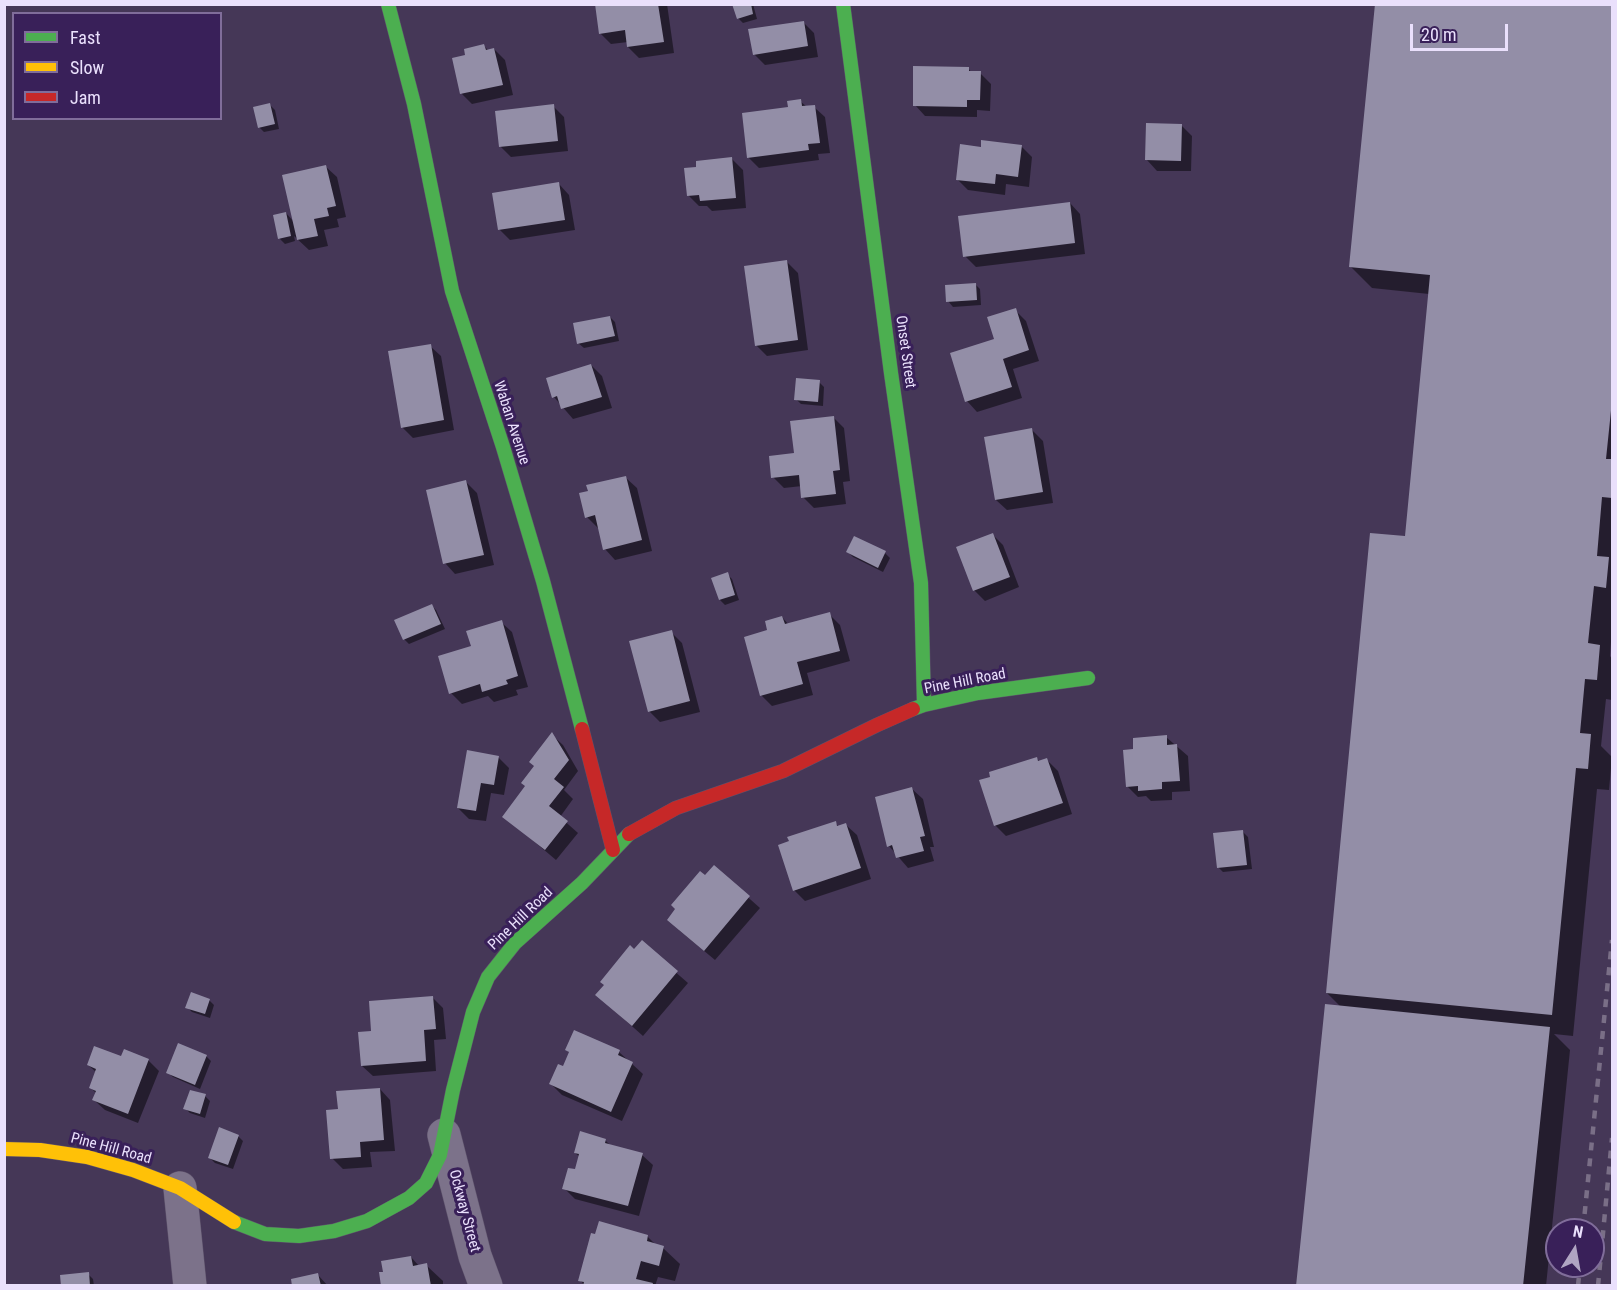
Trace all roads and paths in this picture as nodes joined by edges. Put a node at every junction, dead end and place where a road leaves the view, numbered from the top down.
1 (388, 4) edge
2 (843, 4) edge
3 (1088, 678) dead end
4 (924, 705) junction
5 (612, 850) junction
6 (444, 1135) junction
7 (4, 1149) edge
8 (180, 1188) junction
9 (190, 1286) edge
10 (486, 1286) edge

1 - 5 street, Waban Avenue
2 - 4 street, Onset Street
3 - 4 street, Pine Hill Road
4 - 5 street, Pine Hill Road
5 - 6 street, Pine Hill Road
6 - 8 street, Pine Hill Road
6 - 10 street, Ockway Street
7 - 8 street, Pine Hill Road
8 - 9 street

